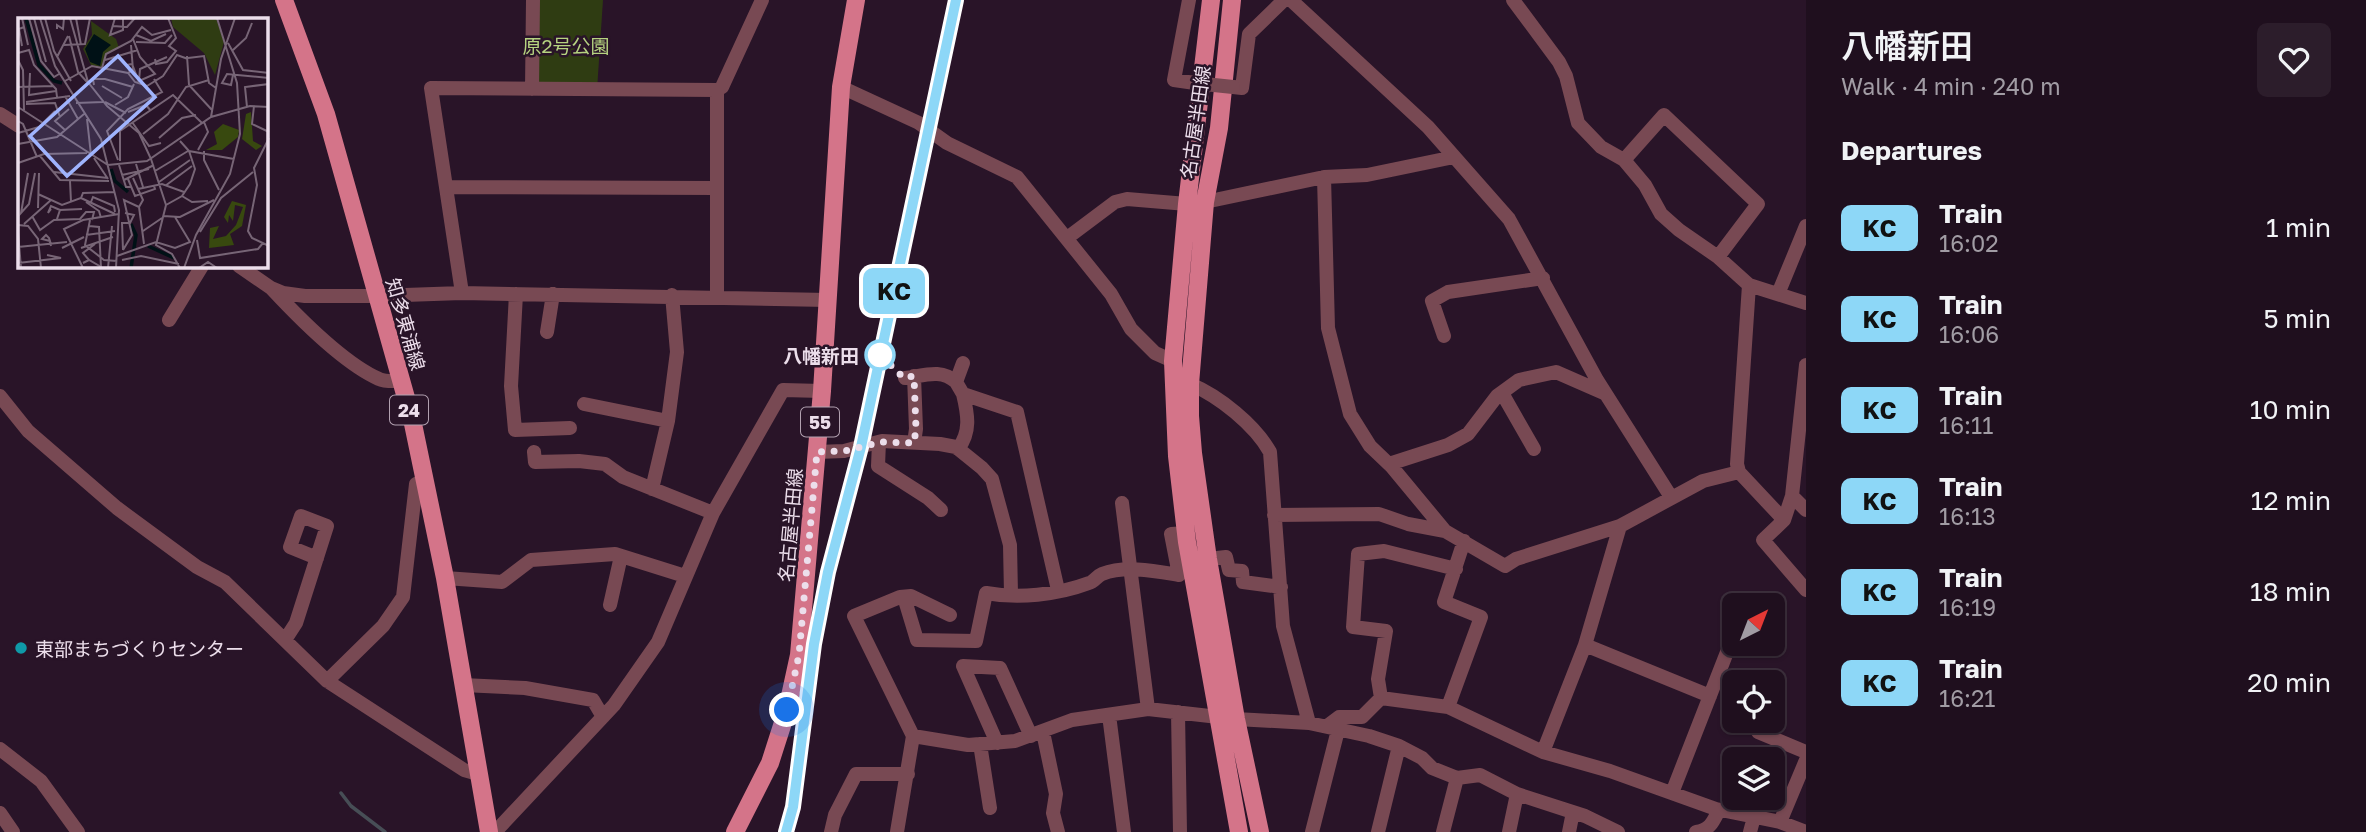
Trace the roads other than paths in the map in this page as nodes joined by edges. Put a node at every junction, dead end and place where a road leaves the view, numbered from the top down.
1 (284, 0) edge
2 (533, 0) edge
3 (762, 0) edge
4 (856, 0) edge
5 (1189, 0) edge
6 (1212, 0) edge
7 (1232, 0) edge
8 (1284, 0) edge
9 (1291, 0) edge
10 (1513, 0) edge
11 (841, 87) junction
12 (532, 89) junction
13 (717, 90) junction
14 (0, 114) edge
15 (18, 125) edge
16 (1454, 157) junction
17 (1624, 160) junction
18 (1324, 177) junction
19 (447, 187) junction
20 (717, 188) junction
21 (1196, 203) junction
22 (1806, 226) edge
23 (1067, 238) junction
24 (1718, 257) junction
25 (201, 268) edge
26 (242, 268) edge
27 (1543, 278) junction
28 (1749, 285) junction
29 (271, 288) junction
30 (462, 293) junction
31 (516, 294) junction
32 (553, 294) junction
33 (1778, 294) junction
34 (672, 295) junction
35 (376, 296) junction
36 (717, 298) junction
37 (828, 300) junction
38 (1806, 303) edge
39 (169, 320) dead end
40 (548, 332) dead end
41 (1444, 336) dead end
42 (1173, 361) junction
43 (963, 363) dead end
44 (1806, 365) edge
45 (401, 381) junction
46 (1190, 384) junction
47 (960, 388) junction
48 (822, 391) junction
49 (1502, 393) junction
50 (1605, 393) junction
51 (0, 396) edge
52 (584, 404) dead end
53 (667, 421) junction
54 (570, 428) dead end
55 (879, 442) junction
56 (914, 443) junction
57 (958, 449) junction
58 (1534, 449) dead end
59 (534, 452) dead end
60 (817, 452) junction
61 (1389, 464) junction
62 (1739, 472) junction
63 (425, 480) junction
64 (1806, 486) edge
65 (652, 489) junction
66 (1792, 496) junction
67 (1671, 497) junction
68 (1122, 503) dead end
69 (941, 510) dead end
70 (1806, 510) edge
71 (713, 513) junction
72 (1275, 515) junction
73 (1784, 520) junction
74 (1620, 526) junction
75 (1445, 531) junction
76 (1186, 533) junction
77 (1464, 541) junction
78 (621, 556) junction
79 (317, 558) dead end
80 (1208, 559) junction
81 (1130, 569) junction
82 (1455, 569) junction
83 (685, 576) junction
84 (445, 578) junction
85 (1281, 587) junction
86 (1058, 590) junction
87 (1806, 590) edge
88 (1011, 594) junction
89 (904, 597) junction
90 (610, 605) dead end
91 (950, 615) dead end
92 (285, 640) junction
93 (1585, 645) junction
94 (1726, 656) edge
95 (327, 681) junction
96 (463, 685) junction
97 (1710, 696) junction
98 (1381, 698) junction
99 (1448, 707) junction
100 (1148, 709) junction
101 (1178, 712) junction
102 (1109, 715) junction
103 (603, 717) junction
104 (1228, 718) junction
105 (1309, 723) junction
106 (1332, 728) junction
107 (1760, 733) edge
108 (1037, 734) junction
109 (913, 736) junction
110 (997, 743) junction
111 (980, 744) junction
112 (1399, 746) junction
113 (0, 749) edge
114 (1544, 752) junction
115 (1806, 752) edge
116 (1806, 760) edge
117 (478, 774) junction
118 (908, 775) junction
119 (1457, 778) junction
120 (1672, 793) junction
121 (1517, 794) junction
122 (990, 808) dead end
123 (1719, 810) junction
124 (1573, 812) junction
125 (0, 813) edge
126 (1754, 817) junction
127 (1780, 822) junction
128 (13, 832) edge
129 (78, 832) edge
130 (489, 832) edge
131 (495, 832) edge
132 (735, 832) edge
133 (831, 832) edge
134 (897, 832) edge
135 (1058, 832) edge
136 (1124, 832) edge
137 (1180, 832) edge
138 (1239, 832) edge
139 (1260, 832) edge
140 (1312, 832) edge
141 (1378, 832) edge
142 (1443, 832) edge
143 (1509, 832) edge
144 (1569, 832) edge
145 (1618, 832) edge
146 (1696, 832) edge
147 (1750, 832) edge
148 (1806, 832) edge

1 - 35 main road, 知多東浦線 / 24
2 - 12 street
3 - 13 street
4 - 11 main road, 名古屋半田線 / 55
5 - 8 street, bridge
6 - 21 main road, 名古屋半田線
7 - 21 main road, 名古屋半田線
9 - 16 street
10 - 17 street
11 - 23 street
11 - 37 main road, 名古屋半田線 / 55
12 - 13 street
12 - 19 street
13 - 20 street
14 - 15 street
16 - 18 street
16 - 27 street
17 - 24 street
17 - 24 street
18 - 21 street
18 - 61 street
19 - 20 street
19 - 30 street
20 - 36 street
21 - 23 street
21 - 42 main road, 名古屋半田線
21 - 46 main road, 名古屋半田線
22 - 33 street
23 - 42 street
24 - 28 street
25 - 39 street
26 - 29 street
27 - 41 street
27 - 50 street
28 - 33 street
28 - 62 street
29 - 35 street
29 - 45 street
30 - 31 street
30 - 35 street
31 - 32 street
31 - 54 street
32 - 34 street
32 - 40 street
33 - 38 street
34 - 36 street
34 - 53 street
35 - 45 main road, 知多東浦線 / 24
36 - 37 street
37 - 48 main road, 名古屋半田線 / 55
42 - 76 main road, 名古屋半田線
43 - 47 street
44 - 66 street
45 - 63 main road, 知多東浦線 / 24
46 - 72 street
46 - 80 main road, 名古屋半田線
47 - 56 street
47 - 57 street
47 - 86 street
48 - 60 main road, 名古屋半田線 / 55
48 - 71 street
49 - 50 street
49 - 58 street
49 - 61 street
50 - 67 street
51 - 92 street
52 - 53 street
53 - 65 street
55 - 56 street
55 - 60 street
55 - 69 street
56 - 57 street
57 - 88 street
59 - 65 street
60 - 132 main road, 名古屋半田線 / 55
61 - 75 street
62 - 67 street
62 - 73 street
63 - 84 main road, 知多東浦線 / 24
63 - 95 street
64 - 66 street
65 - 71 street
66 - 70 street
66 - 73 street
67 - 74 street
68 - 81 street
71 - 83 street
72 - 75 street
72 - 85 street
73 - 87 street
74 - 77 street
74 - 93 street
75 - 77 street
76 - 81 street
76 - 104 main road, 名古屋半田線
77 - 82 street
78 - 83 street
78 - 84 street
78 - 90 street
79 - 92 street
80 - 85 street
80 - 104 main road, 名古屋半田線
81 - 86 street
81 - 100 street
82 - 98 street
82 - 99 street
83 - 103 street
84 - 96 main road, 知多東浦線 / 24
85 - 105 street
86 - 88 street
88 - 89 street
89 - 91 street
89 - 109 street
92 - 95 street
93 - 97 street
93 - 114 street
94 - 97 street
95 - 117 street
96 - 103 street
96 - 117 main road, 知多東浦線 / 24
97 - 120 street
98 - 99 street
98 - 106 street
99 - 114 street
100 - 101 street
100 - 102 street
101 - 104 street
101 - 137 street
102 - 108 street
102 - 136 street
103 - 131 street
104 - 105 street
104 - 138 main road, 名古屋半田線
104 - 139 main road, 名古屋半田線
105 - 106 street
106 - 112 street
106 - 140 street
107 - 115 street
108 - 110 street
108 - 110 street
108 - 135 street
109 - 111 street
109 - 118 street
110 - 111 street
111 - 122 street
112 - 119 street
112 - 141 street
113 - 129 street
114 - 120 street
116 - 127 street
117 - 130 main road, 知多東浦線 / 24
118 - 133 street
118 - 134 street
119 - 121 street
119 - 142 street
120 - 123 street
121 - 124 street
121 - 143 street
123 - 126 street
123 - 146 street
124 - 144 street
124 - 145 street
125 - 128 street
126 - 127 street
126 - 147 street
127 - 148 street

